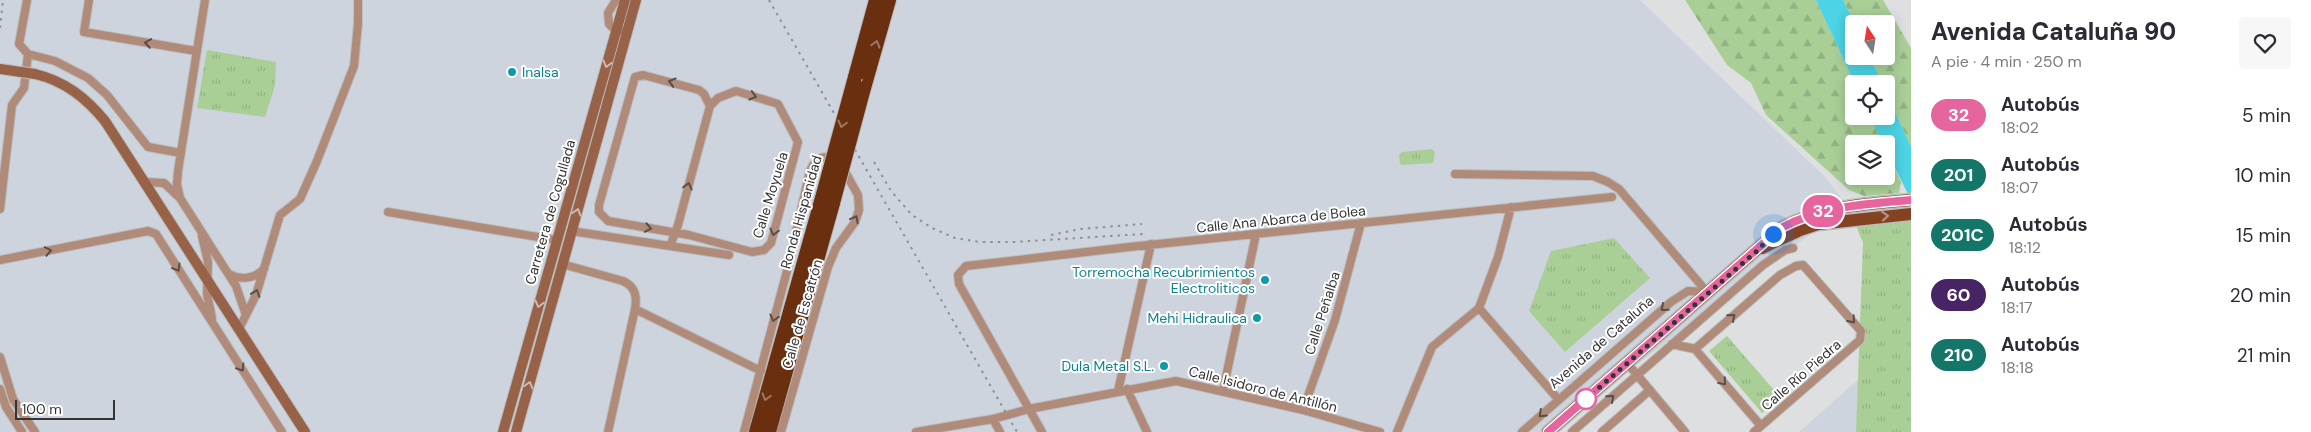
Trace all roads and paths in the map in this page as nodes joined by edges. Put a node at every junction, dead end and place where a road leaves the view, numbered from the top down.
1 (27, 0) edge
2 (89, 0) edge
3 (205, 0) edge
4 (358, 0) edge
5 (616, 0) edge
6 (625, 0) edge
7 (636, 0) edge
8 (876, 0) edge
9 (889, 0) edge
10 (616, 31) junction
11 (628, 31) junction
12 (196, 51) junction
13 (28, 54) junction
14 (0, 70) edge
15 (710, 106) junction
16 (181, 153) junction
17 (178, 170) junction
18 (1455, 174) dead end
19 (145, 182) junction
20 (160, 182) junction
21 (1612, 197) dead end
22 (180, 198) junction
23 (828, 200) junction
24 (1911, 200) edge
25 (1511, 208) junction
26 (0, 209) edge
27 (388, 212) dead end
28 (1911, 214) edge
29 (1361, 223) junction
30 (201, 231) junction
31 (571, 231) junction
32 (675, 233) junction
33 (1256, 234) junction
34 (556, 240) junction
35 (1151, 244) junction
36 (670, 246) junction
37 (1793, 248) dead end
38 (1758, 250) junction
39 (729, 255) dead end
40 (0, 260) edge
41 (562, 264) junction
42 (1763, 265) junction
43 (264, 269) junction
44 (229, 274) junction
45 (208, 281) junction
46 (1707, 292) junction
47 (1479, 308) junction
48 (636, 310) junction
49 (246, 315) junction
50 (215, 327) junction
51 (239, 330) junction
52 (1672, 344) junction
53 (1695, 349) junction
54 (0, 357) edge
55 (1627, 363) junction
56 (760, 371) junction
57 (1637, 376) junction
58 (7, 382) junction
59 (1127, 390) junction
60 (1650, 390) junction
61 (1118, 391) junction
62 (1223, 391) junction
63 (0, 392) edge
64 (14, 399) junction
65 (1558, 399) junction
66 (3, 404) edge
67 (1029, 409) junction
68 (1303, 410) junction
69 (993, 419) junction
70 (784, 424) junction
71 (1679, 426) junction
72 (1761, 426) junction
73 (1673, 431) edge
74 (22, 432) edge
75 (35, 432) edge
76 (282, 432) edge
77 (305, 432) edge
78 (503, 432) edge
79 (516, 432) edge
80 (608, 432) edge
81 (744, 432) edge
82 (756, 432) edge
83 (769, 432) edge
84 (781, 432) edge
85 (789, 432) edge
86 (916, 432) edge
87 (1000, 432) edge
88 (1042, 432) edge
89 (1147, 432) edge
90 (1380, 432) edge
91 (1397, 432) edge
92 (1522, 432) edge
93 (1548, 432) edge
94 (1572, 432) edge
95 (1602, 432) edge
96 (1685, 432) edge
97 (1754, 432) edge

1 - 13 street
12 -> 2 street
3 - 12 street
4 - 43 street
5 - 10 street
6 - 10 street, Carretera de Cogullada
7 - 11 street, Carretera de Cogullada
8 -> 23 highway, Ronda Hispanidad, bridge
23 -> 9 highway, Ronda Hispanidad, bridge
10 - 11 street
10 -> 34 street, Carretera de Cogullada
31 -> 11 street, Carretera de Cogullada
12 - 16 street
13 - 16 street
13 - 26 street
14 - 19 street, bridge
32 -> 15 street
15 -> 32 street, Calle Moyuela
15 -> 32 street, Calle Moyuela
16 - 17 street
17 - 20 street
17 - 22 street
18 - 46 street
19 - 20 street
19 - 45 street
20 - 22 street
21 - 25 street, Calle Ana Abarca de Bolea
22 - 30 street
23 -> 82 highway, Ronda Hispanidad
23 - 83 highway, Ronda Hispanidad
24 - 38 main road
25 - 29 street, Calle Ana Abarca de Bolea
25 - 47 street
27 - 34 street
38 -> 28 main road
29 - 33 street, Calle Ana Abarca de Bolea
29 - 68 street, Calle Peñalba
30 - 44 street
30 - 45 street
31 - 36 street
31 - 41 street, Carretera de Cogullada
32 - 36 street
33 - 35 street, Calle Ana Abarca de Bolea
33 - 62 street
34 -> 78 street, Carretera de Cogullada
35 - 61 street
35 - 67 street, Calle Ana Abarca de Bolea
36 - 39 street
37 - 42 street
38 - 42 street
38 - 46 main road
40 -> 50 street
41 - 48 street
79 -> 41 street, Carretera de Cogullada
42 - 52 street
43 - 44 street
49 -> 43 street
44 - 49 street
45 - 50 street
45 - 51 street
46 - 55 main road
46 -> 65 street, Avenida de Cataluña
47 - 65 street
47 - 91 street
48 - 56 street
48 - 80 street
49 - 51 street
50 -> 76 street
51 - 77 street
52 - 53 street
52 - 57 street
53 -> 72 street
53 -> 72 street, Calle Río Piedra
54 - 58 street
55 - 57 street
55 - 93 main road
70 -> 56 street, Calle de Escatrón
56 - 81 street, Calle de Escatrón
57 - 60 street
94 -> 57 street
58 - 63 street
58 - 64 street
59 - 61 street, Calle Isidoro de Antillón
59 - 62 street, Calle Isidoro de Antillón
59 - 89 street
60 - 71 street
60 - 95 street
61 - 67 street, Calle Isidoro de Antillón
62 - 68 street, Calle Isidoro de Antillón
63 - 64 street
63 - 66 street
64 - 75 street
65 -> 92 street, Avenida de Cataluña
66 - 74 street
67 - 69 street, Calle Isidoro de Antillón
67 - 88 street
68 - 90 street, Calle Isidoro de Antillón
69 - 86 street, Calle Isidoro de Antillón
69 - 87 street
70 - 84 street, Calle de Escatrón
70 - 85 street
71 - 73 street
71 - 96 street
72 - 97 street, Calle Río Piedra

